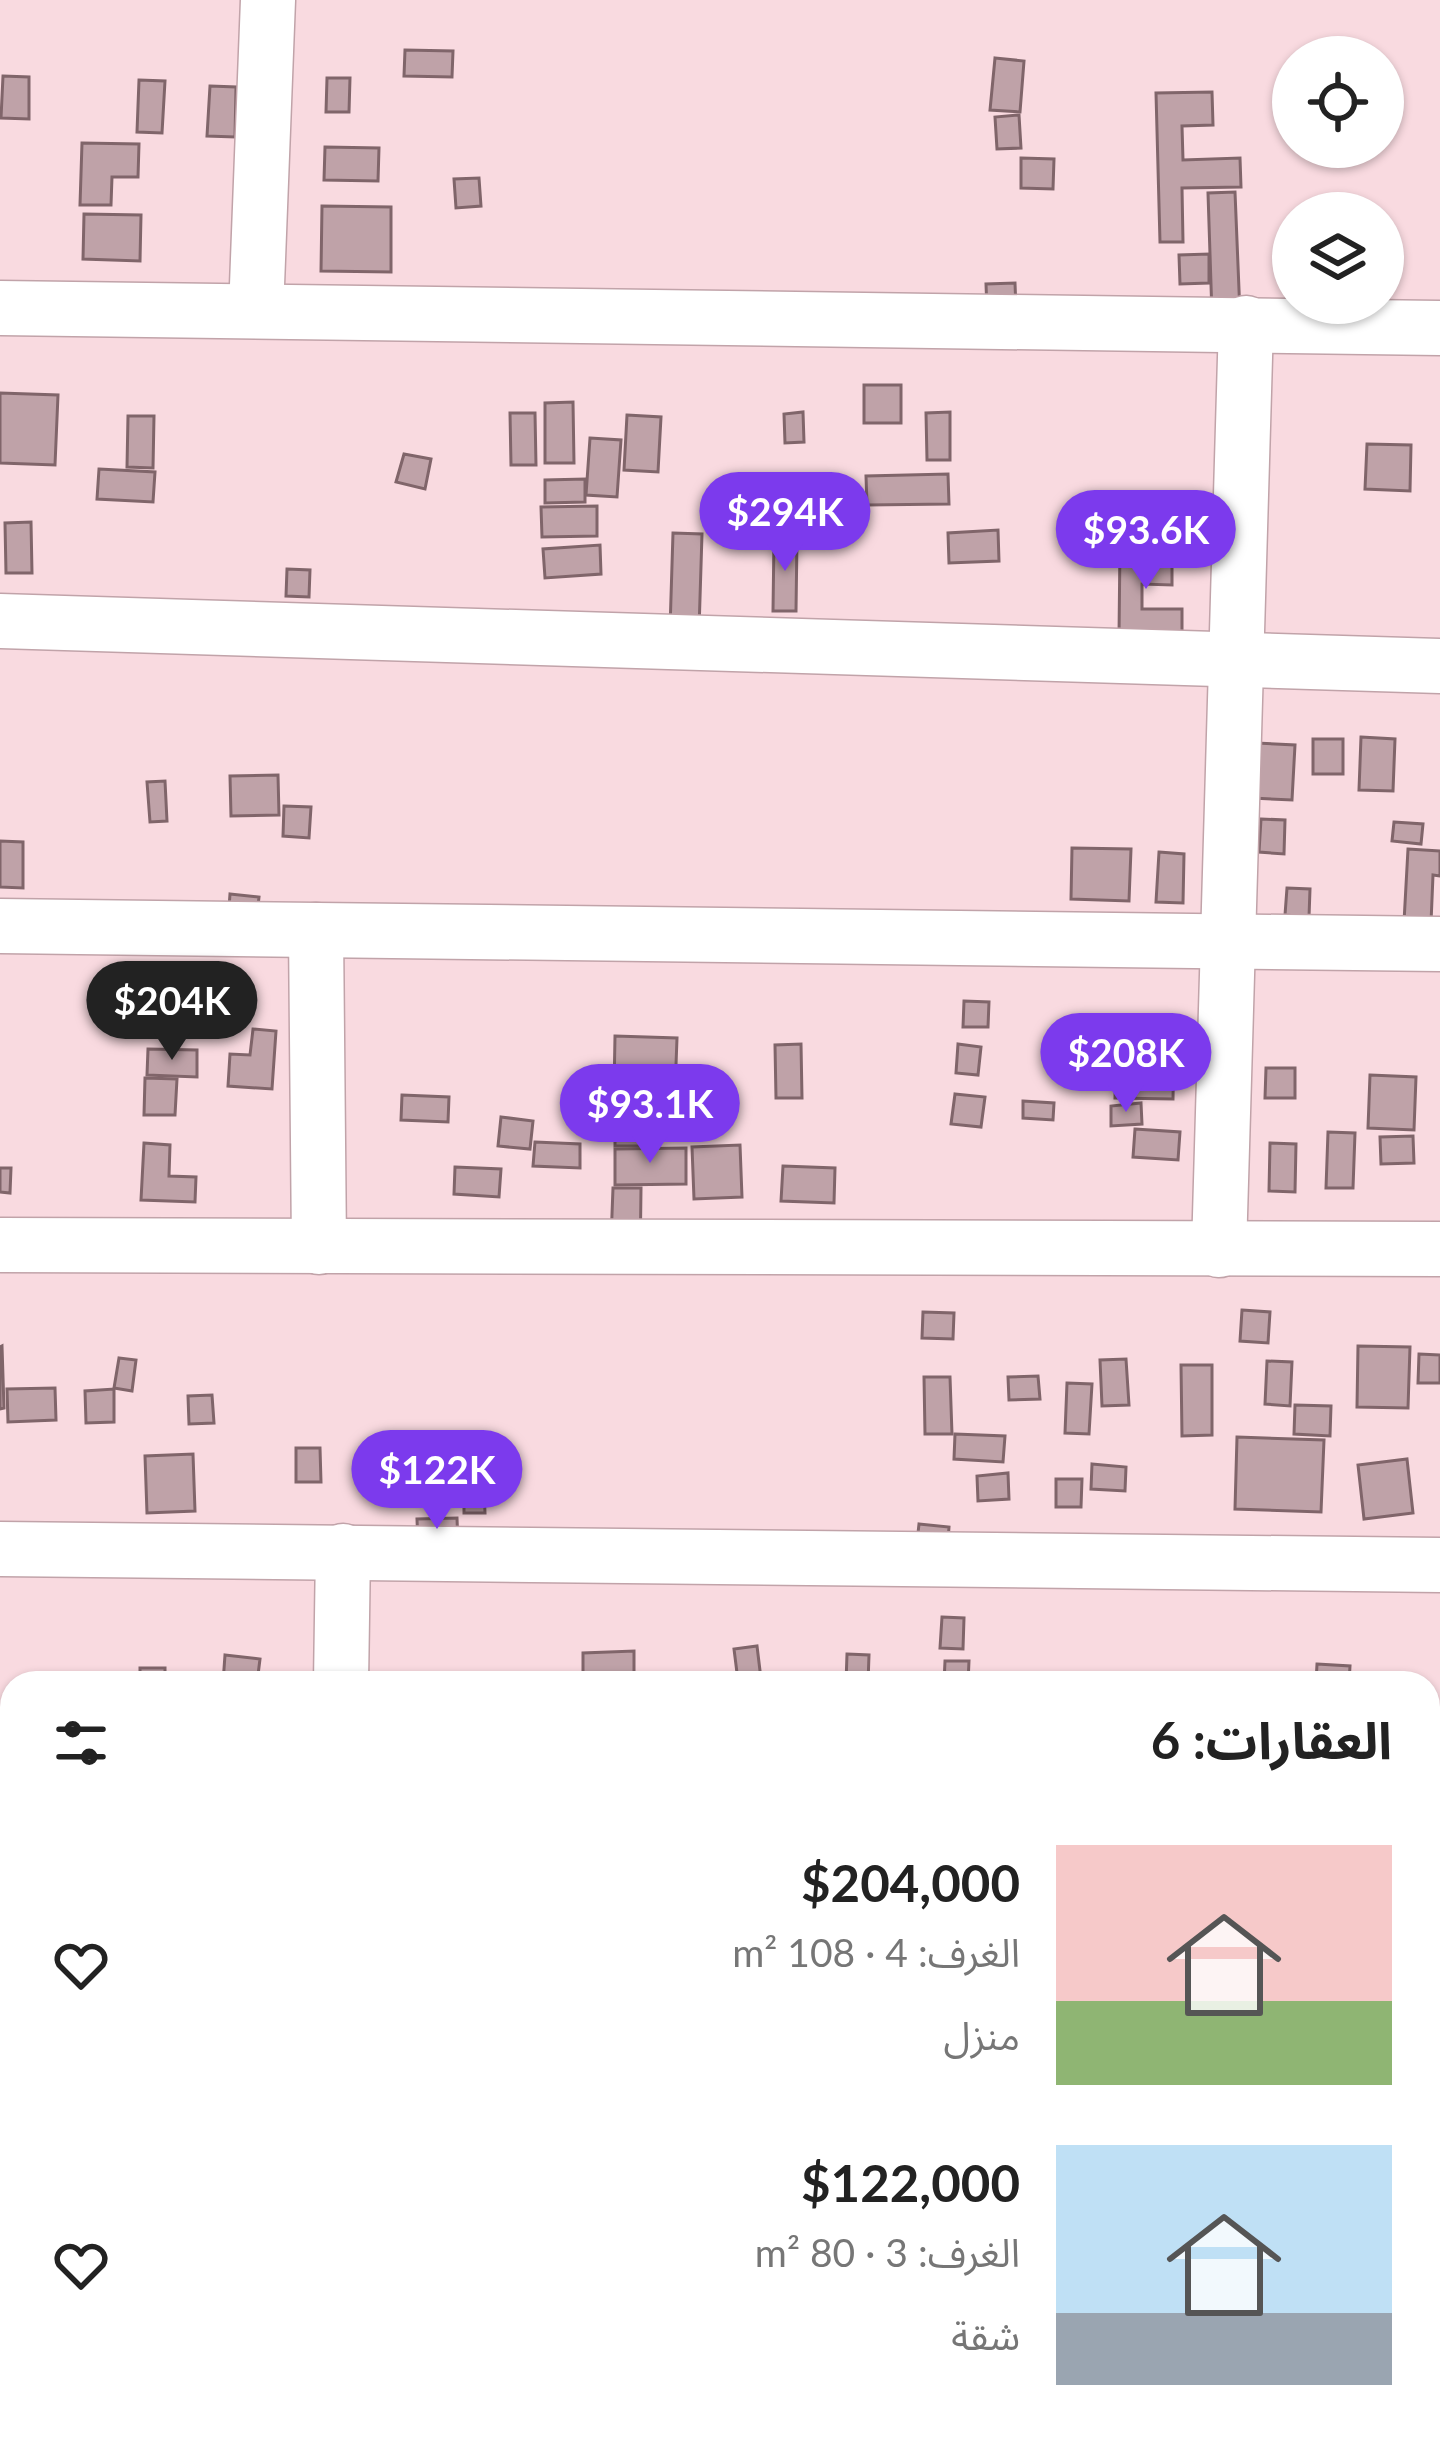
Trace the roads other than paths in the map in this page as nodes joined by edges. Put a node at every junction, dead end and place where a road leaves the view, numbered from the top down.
1 (268, 0) edge
2 (0, 308) edge
3 (256, 311) junction
4 (1246, 323) junction
5 (1440, 328) edge
6 (0, 621) edge
7 (1238, 661) junction
8 (1440, 666) edge
9 (0, 926) edge
10 (316, 930) junction
11 (1229, 941) junction
12 (1440, 944) edge
13 (0, 1245) edge
14 (319, 1247) junction
15 (1440, 1249) edge
16 (1220, 1250) junction
17 (0, 1549) edge
18 (343, 1551) junction
19 (1440, 1564) edge
20 (341, 1671) edge

1 - 3 street
2 - 3 street
3 - 4 street
4 - 5 street
4 - 7 street
6 - 7 street
7 - 8 street
7 - 11 street
9 - 10 street
10 - 11 street
10 - 14 street
11 - 12 street
11 - 16 street
13 - 14 street
14 - 16 street
15 - 16 street
17 - 18 street
18 - 19 street
18 - 20 street

